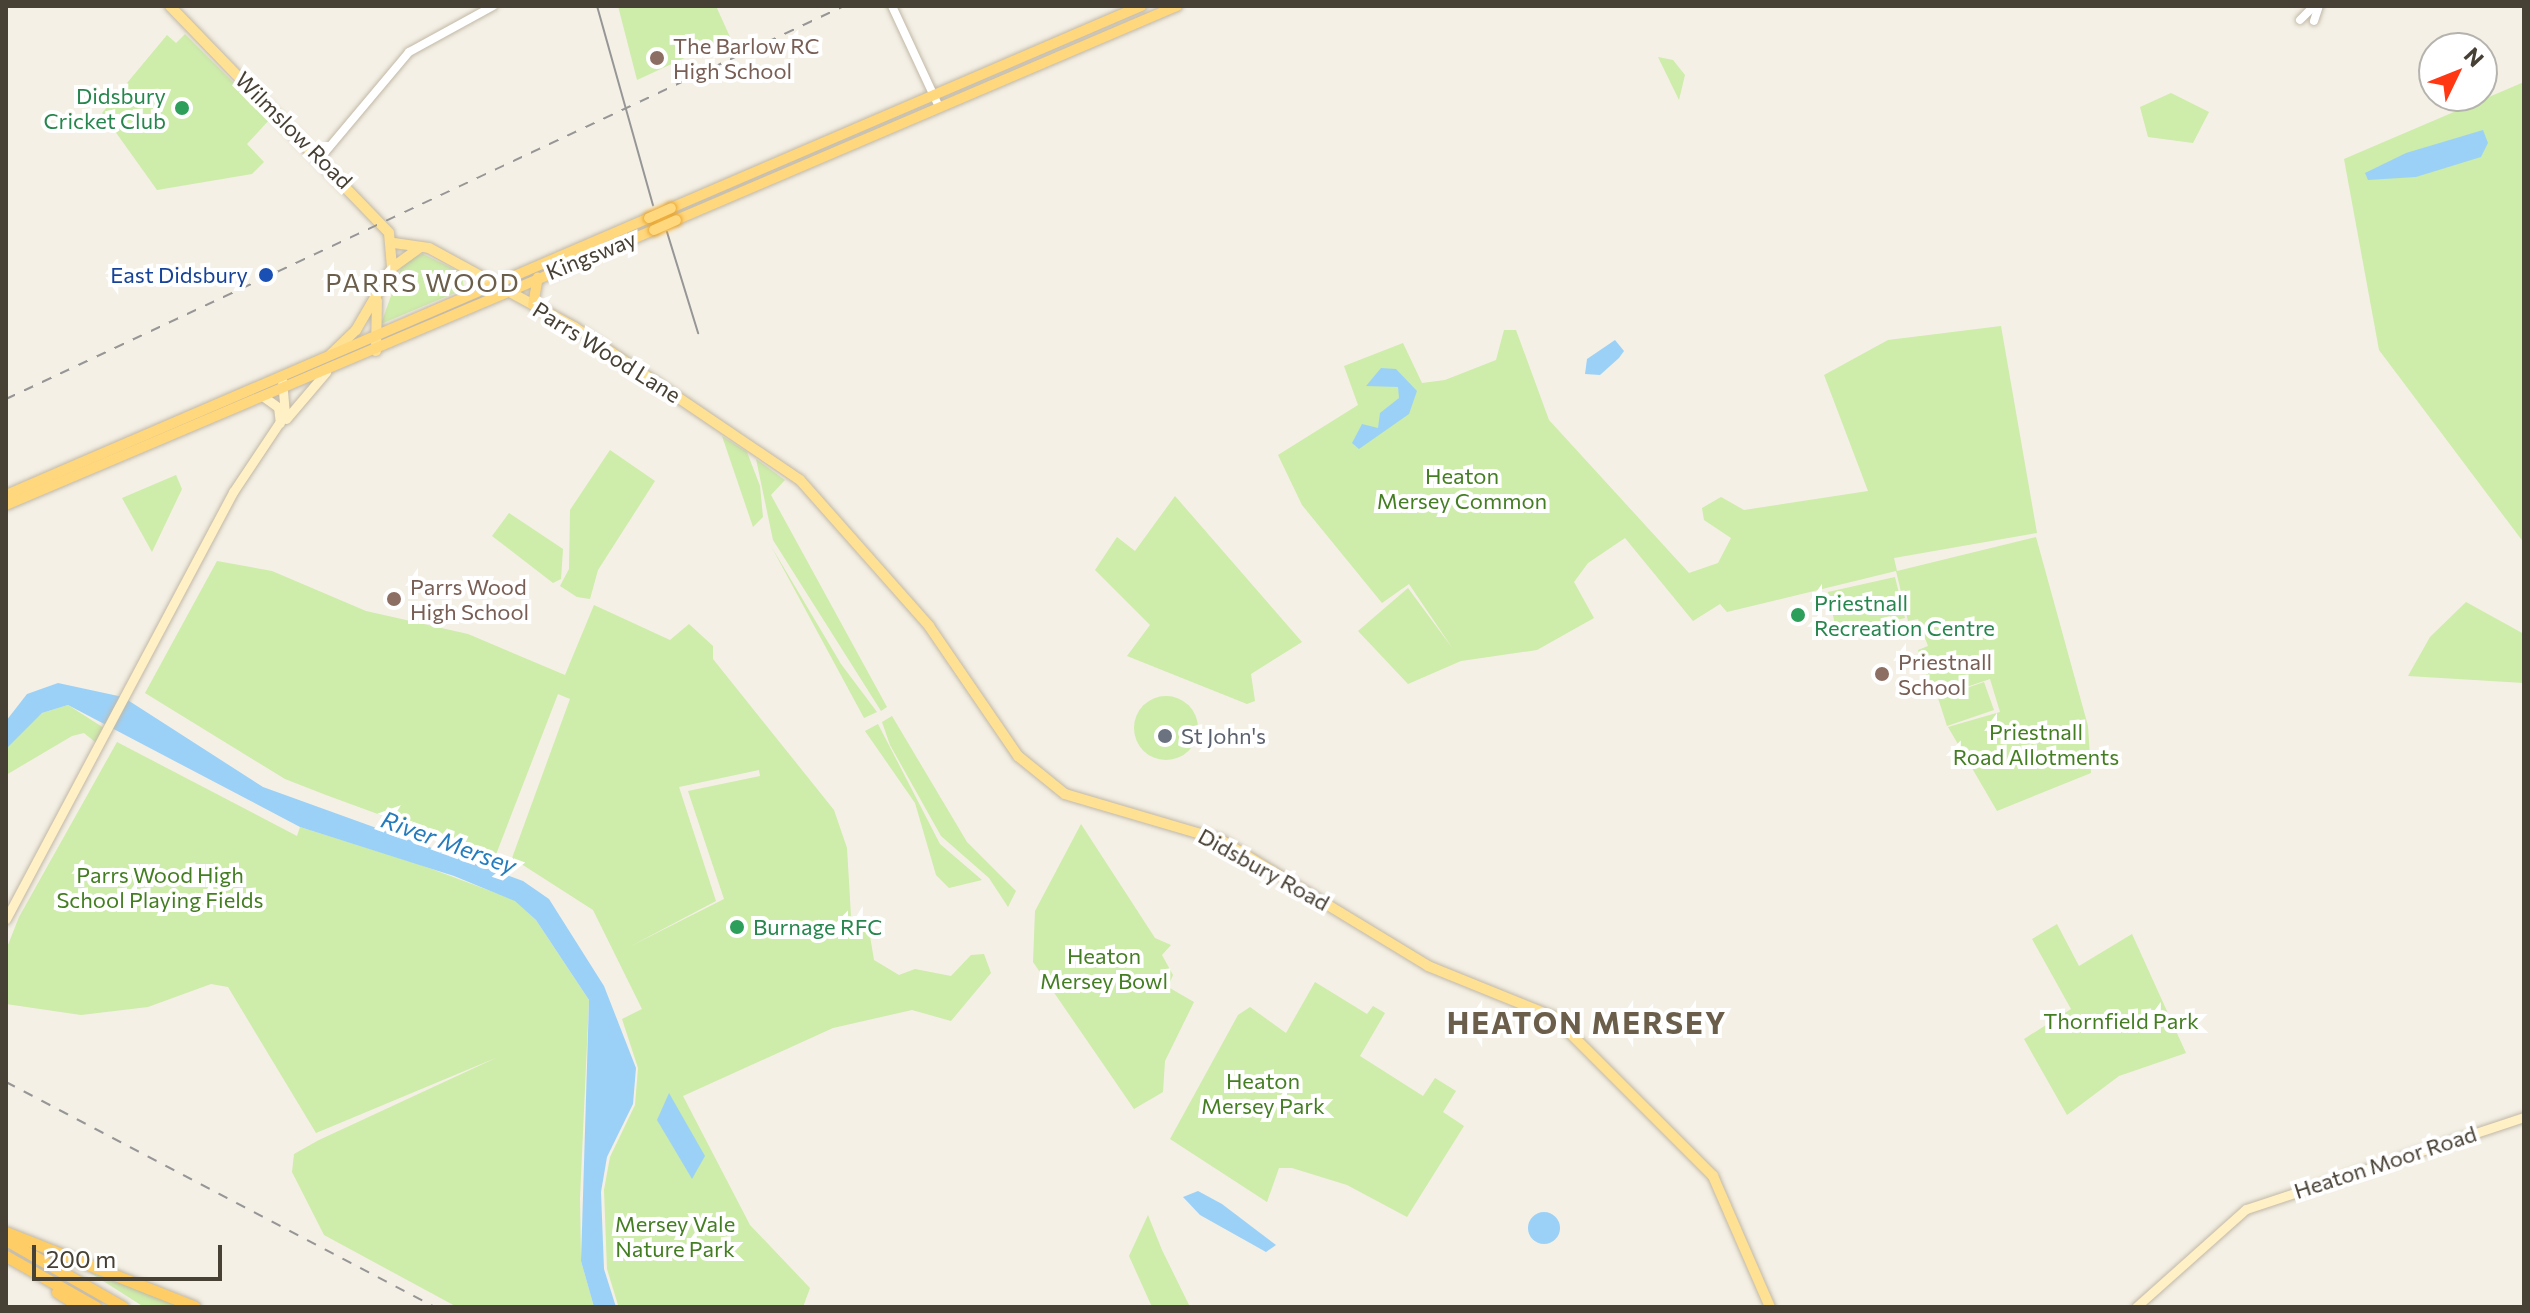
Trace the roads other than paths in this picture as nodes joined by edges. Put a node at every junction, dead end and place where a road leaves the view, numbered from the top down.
1 (170, 6) edge
2 (493, 6) edge
3 (892, 6) edge
4 (1141, 6) edge
5 (1177, 6) edge
6 (2316, 6) edge
7 (2300, 20) dead end
8 (2314, 21) dead end
9 (933, 95) junction
10 (939, 107) junction
11 (321, 157) junction
12 (394, 243) junction
13 (423, 246) junction
14 (466, 267) junction
15 (392, 268) junction
16 (538, 277) junction
17 (497, 285) junction
18 (509, 291) junction
19 (378, 295) junction
20 (470, 298) junction
21 (533, 305) junction
22 (373, 339) junction
23 (376, 351) junction
24 (327, 358) junction
25 (326, 372) junction
26 (281, 376) junction
27 (285, 388) junction
28 (264, 397) junction
29 (280, 423) junction
30 (750, 444) joint
31 (6, 495) edge
32 (6, 505) edge
33 (6, 919) edge
34 (2524, 1117) edge
35 (6, 1232) edge
36 (6, 1240) edge
37 (7, 1256) edge
38 (80, 1307) edge
39 (96, 1307) edge
40 (123, 1307) edge
41 (195, 1307) edge
42 (1770, 1307) edge
43 (2136, 1307) edge

1 - 11 main road, Wilmslow Road
2 - 11 street
3 - 9 street
4 - 9 highway, Kingsway
5 - 10 highway, Kingsway
6 - 7 street
6 - 8 street
9 - 10 street
9 - 17 highway, Kingsway, bridge
10 - 16 highway, Kingsway, bridge
11 - 12 main road, Wilmslow Road
12 - 13 main road, Parrs Wood Lane
12 - 15 main road
13 - 14 main road, Parrs Wood Lane
13 - 15 main road
14 - 17 main road, Parrs Wood Lane
14 - 20 main road
15 - 19 main road
16 - 18 highway, Kingsway
16 - 21 highway
17 - 18 main road, Parrs Wood Lane
17 - 20 highway, Kingsway
18 - 21 main road, Parrs Wood Lane
18 - 23 highway, Kingsway
19 - 22 main road
19 - 24 main road
20 - 22 highway, Kingsway
21 - 30 main road, Parrs Wood Lane
22 - 23 main road
22 - 24 highway, Kingsway
23 - 25 highway, Kingsway
24 - 26 highway, Kingsway
25 - 27 highway, Kingsway
25 - 29 main road
26 - 27 main road
26 - 31 highway, Kingsway
27 - 28 highway, Kingsway
27 - 29 main road
28 - 29 main road
28 - 32 highway, Kingsway
29 - 33 main road
30 - 42 main road, Didsbury Road
34 - 43 main road, Heaton Moor Road
35 - 41 highway
36 - 40 highway
37 - 38 highway
37 - 39 highway

